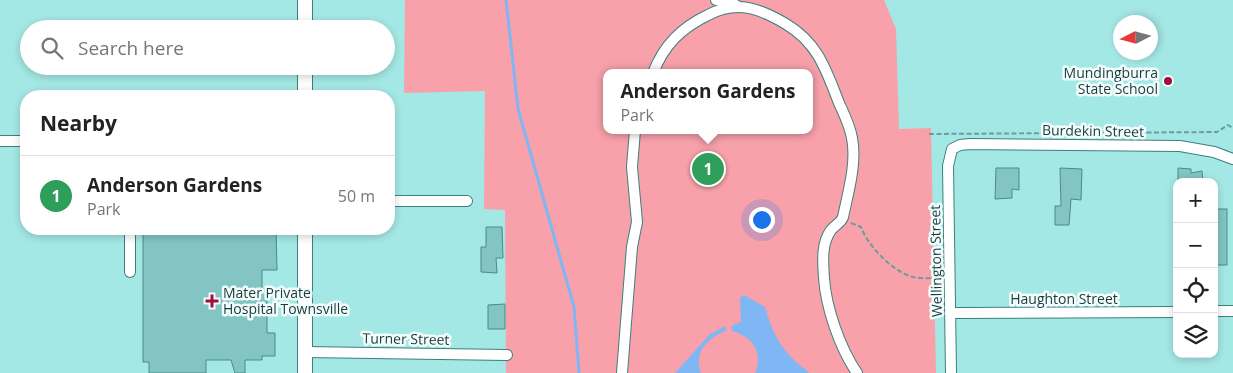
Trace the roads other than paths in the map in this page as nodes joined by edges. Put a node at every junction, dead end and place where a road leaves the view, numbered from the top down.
1 (305, 0) edge
2 (716, 0) edge
3 (737, 6) junction
4 (305, 20) edge
5 (655, 69) edge
6 (305, 75) edge
7 (304, 90) edge
8 (635, 134) edge
9 (0, 142) edge
10 (20, 142) edge
11 (952, 149) joint
12 (1233, 159) edge
13 (395, 201) edge
14 (467, 201) dead end
15 (130, 235) edge
16 (305, 235) edge
17 (130, 272) dead end
18 (1218, 311) edge
19 (1233, 311) edge
20 (1173, 312) edge
21 (952, 313) junction
22 (305, 352) junction
23 (506, 355) dead end
24 (305, 373) edge
25 (622, 373) edge
26 (857, 373) edge
27 (951, 373) edge

1 - 4 street
2 - 3 street
3 - 5 street
3 - 26 street
6 - 7 street
8 - 25 street
9 - 10 street
11 - 12 street, Burdekin Street
11 - 21 street, Wellington Street
13 - 14 street
15 - 17 street
16 - 22 street
18 - 19 street
20 - 21 street, Haughton Street
21 - 27 street, Wellington Street
22 - 23 street, Turner Street
22 - 24 street

